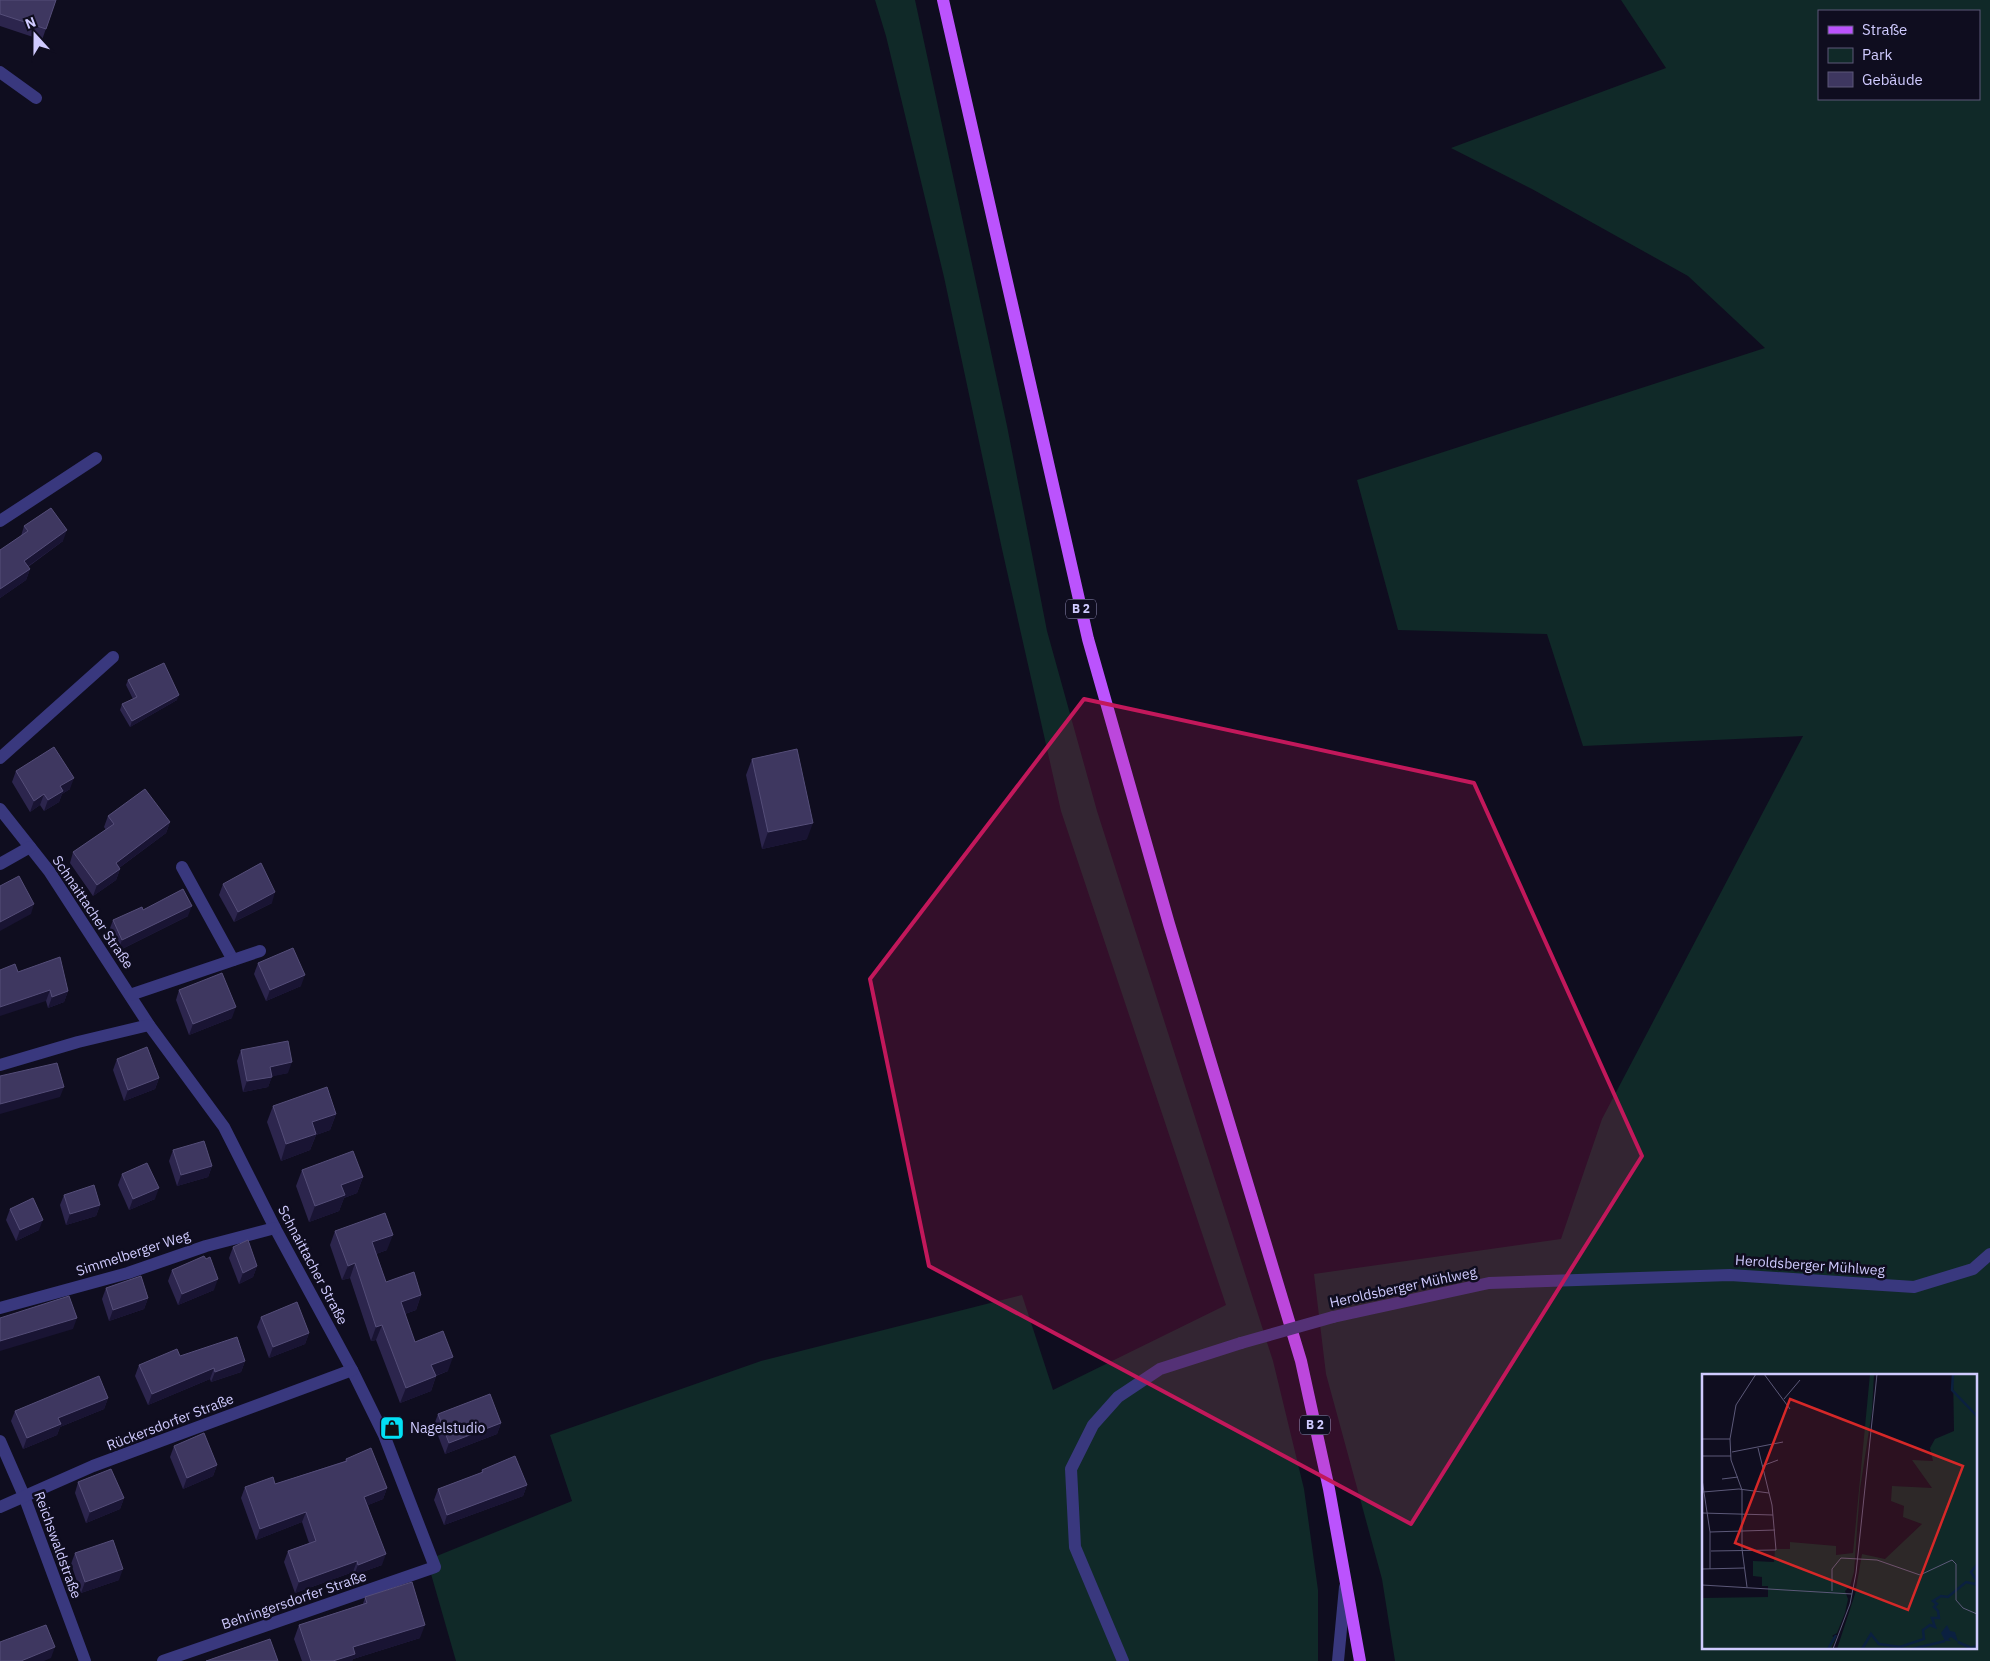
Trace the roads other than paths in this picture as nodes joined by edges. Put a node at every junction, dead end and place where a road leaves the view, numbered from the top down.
1 (943, 0) edge
2 (0, 72) edge
3 (36, 98) dead end
4 (96, 458) dead end
5 (0, 521) edge
6 (113, 657) dead end
7 (0, 758) edge
8 (0, 809) edge
9 (30, 847) junction
10 (0, 864) edge
11 (182, 867) dead end
12 (260, 951) dead end
13 (233, 960) junction
14 (130, 995) junction
15 (149, 1025) junction
16 (0, 1065) edge
17 (275, 1228) junction
18 (1990, 1254) edge
19 (0, 1308) edge
20 (352, 1370) junction
21 (0, 1441) edge
22 (24, 1496) junction
23 (0, 1507) edge
24 (435, 1567) joint
25 (1346, 1577) junction
26 (85, 1661) edge
27 (163, 1661) edge
28 (1123, 1661) edge
29 (1338, 1661) edge
30 (1360, 1661) edge

1 - 25 main road, B 2
2 - 3 street
4 - 5 street
6 - 7 street
8 - 9 street, Schnaittacher Straße
9 - 10 street
9 - 14 street, Schnaittacher Straße
11 - 13 street
12 - 13 street
13 - 14 street
14 - 15 street, Schnaittacher Straße
15 - 16 street
15 - 17 street, Schnaittacher Straße
17 - 19 street, Simmelberger Weg
17 - 20 street, Schnaittacher Straße
18 - 28 street, Heroldsberger Mühlweg, bridge
20 - 22 street, Rückersdorfer Straße
20 - 24 street, Schnaittacher Straße
21 - 22 street, Reichswaldstraße
22 - 23 street, Rückersdorfer Straße
22 - 26 street, Reichswaldstraße
24 - 27 street, Behringersdorfer Straße
25 - 29 street
25 - 30 main road, B 2

